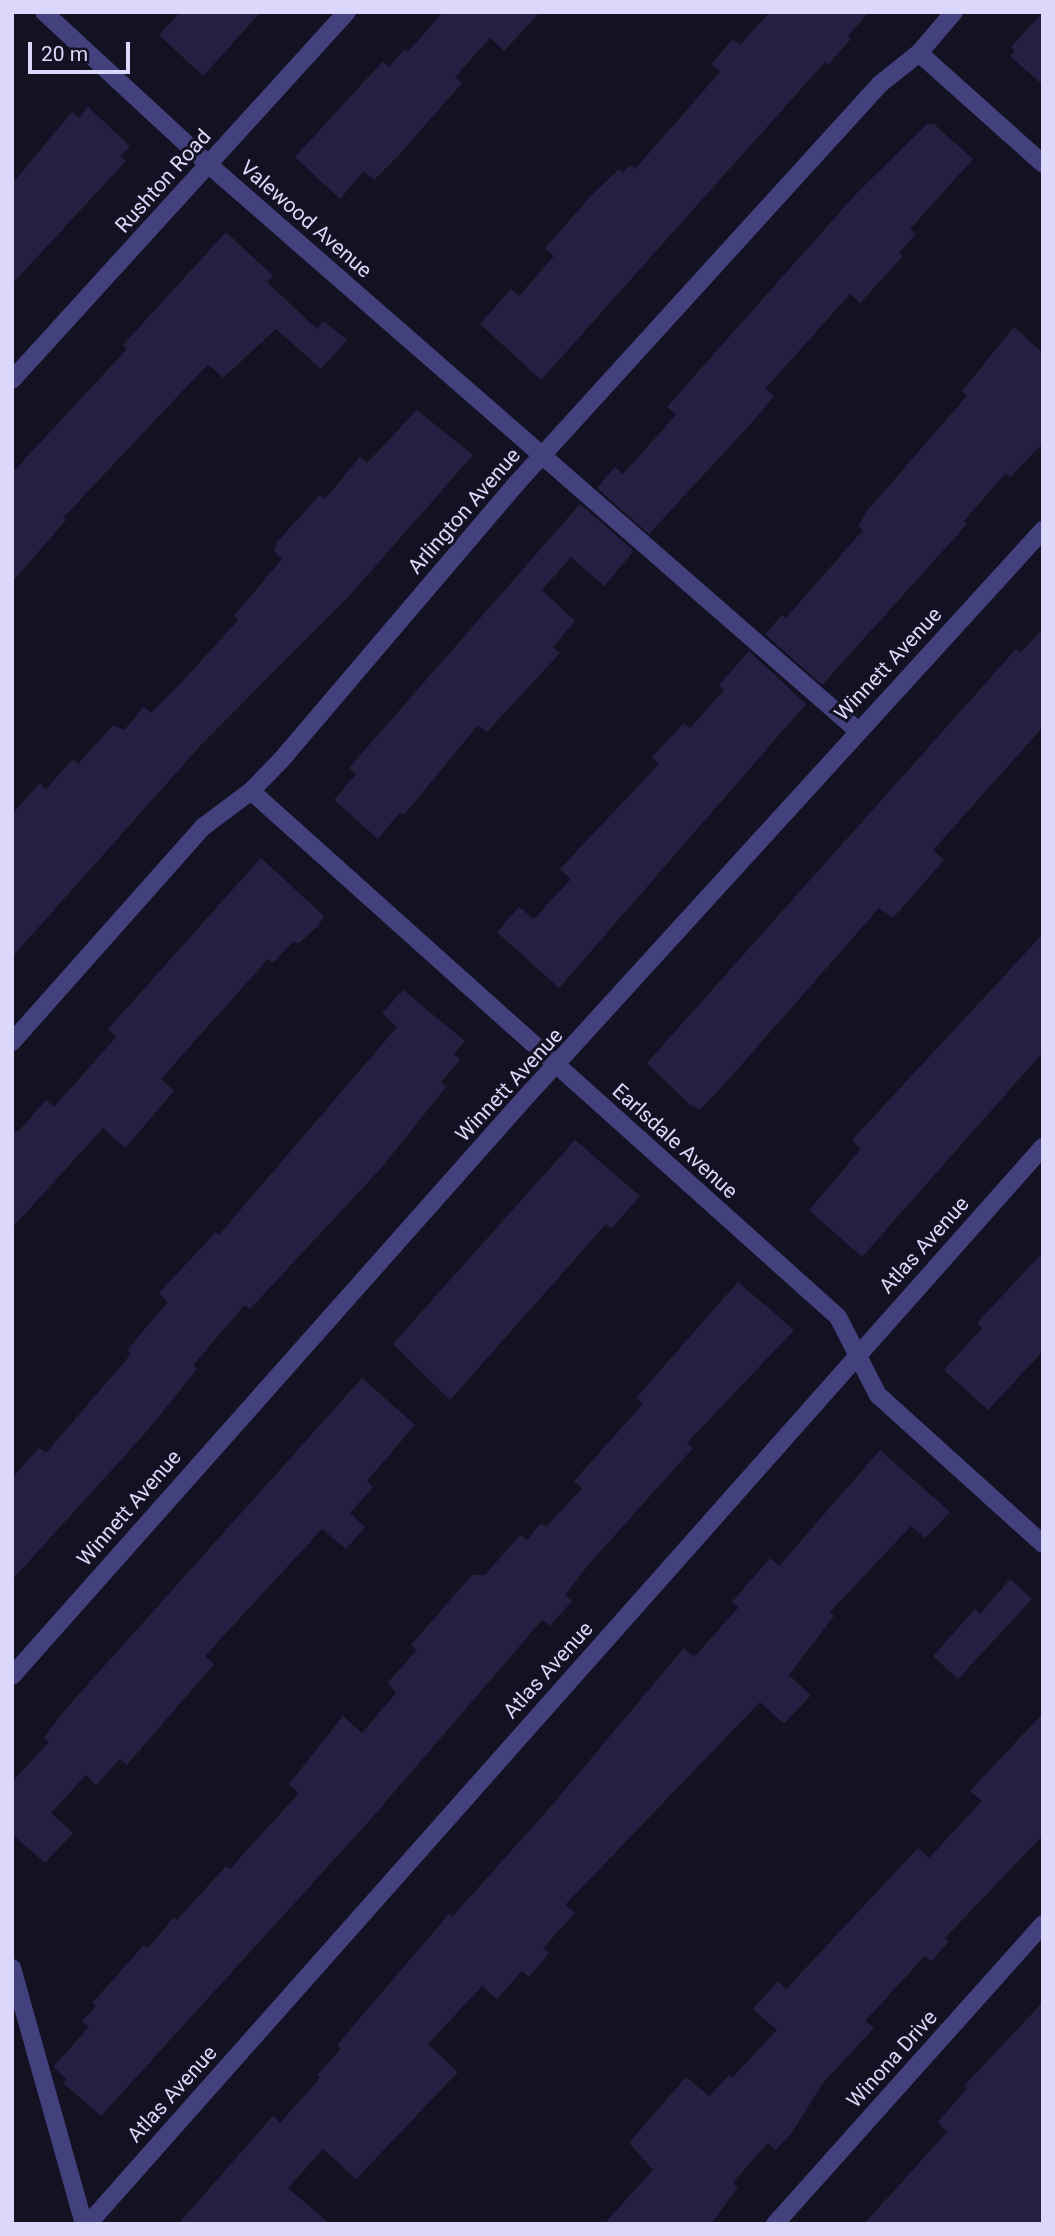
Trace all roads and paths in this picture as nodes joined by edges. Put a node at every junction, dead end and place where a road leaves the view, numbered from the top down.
1 (44, 12) edge
2 (347, 12) edge
3 (954, 12) edge
4 (919, 53) junction
5 (208, 164) junction
6 (1043, 164) edge
7 (12, 380) edge
8 (542, 455) junction
9 (1043, 530) edge
10 (858, 730) junction
11 (251, 791) junction
12 (12, 1042) edge
13 (556, 1067) junction
14 (1043, 1147) edge
15 (857, 1354) junction
16 (1043, 1544) edge
17 (12, 1676) edge
18 (1043, 1924) edge
19 (12, 1968) edge
20 (86, 2224) edge
21 (775, 2224) edge

1 - 5 street, Valewood Avenue
2 - 5 street, Rushton Road
3 - 4 street, Arlington Avenue
4 - 6 street
4 - 8 street, Arlington Avenue
5 - 7 street, Rushton Road
5 - 8 street, Valewood Avenue
8 - 10 street, Valewood Avenue
8 - 11 street, Arlington Avenue
9 - 10 street, Winnett Avenue
10 - 13 street, Winnett Avenue
11 - 12 street, Arlington Avenue
11 - 13 street, Earlsdale Avenue
13 - 15 street, Earlsdale Avenue
13 - 17 street, Winnett Avenue
14 - 15 street, Atlas Avenue
15 - 16 street, Earlsdale Avenue
15 - 20 street, Atlas Avenue
18 - 21 street, Winona Drive
19 - 20 street

